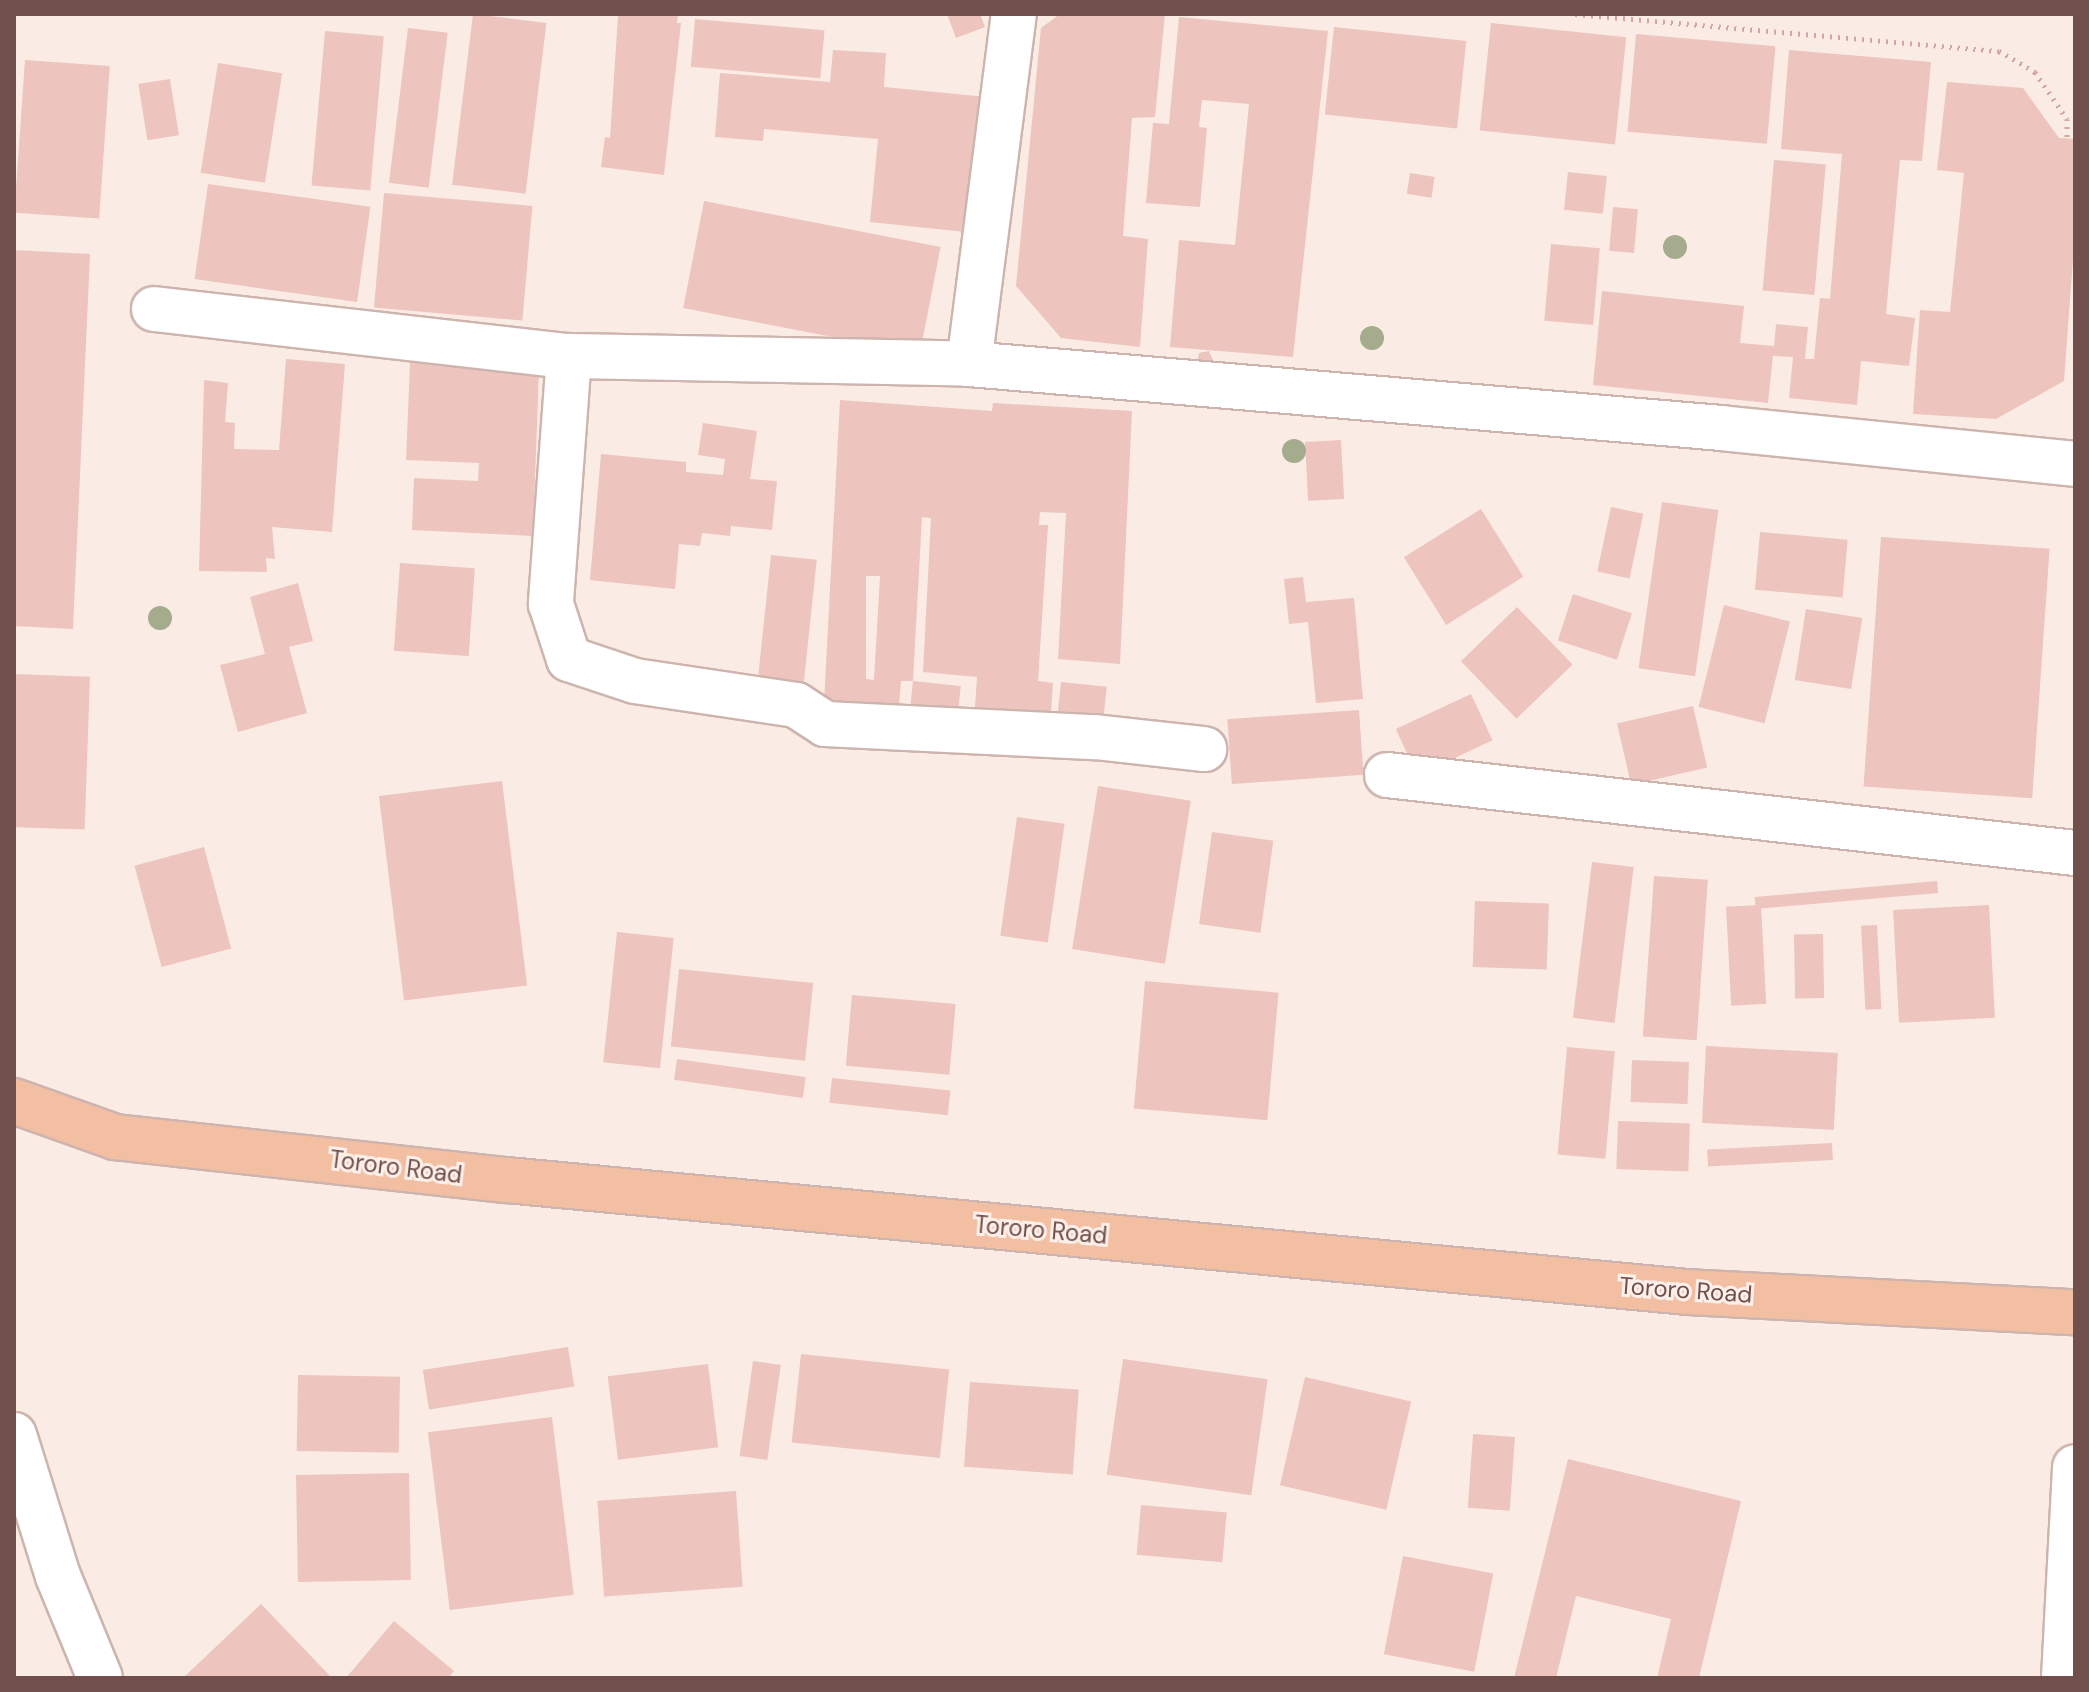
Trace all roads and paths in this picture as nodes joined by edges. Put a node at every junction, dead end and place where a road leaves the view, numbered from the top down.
1 (1014, 14) edge
2 (1575, 14) edge
3 (2067, 138) dead end
4 (154, 309) dead end
5 (569, 356) junction
6 (969, 364) junction
7 (2075, 464) edge
8 (1204, 749) dead end
9 (1387, 775) dead end
10 (2075, 853) edge
11 (14, 1101) edge
12 (2075, 1312) edge
13 (14, 1435) edge
14 (2075, 1467) edge
15 (100, 1678) edge
16 (2064, 1678) edge

1 - 6 street
2 - 3 path
4 - 5 street
5 - 6 street
5 - 8 street
6 - 7 street
9 - 10 street
11 - 12 main road, Tororo Road
13 - 15 street
14 - 16 street

